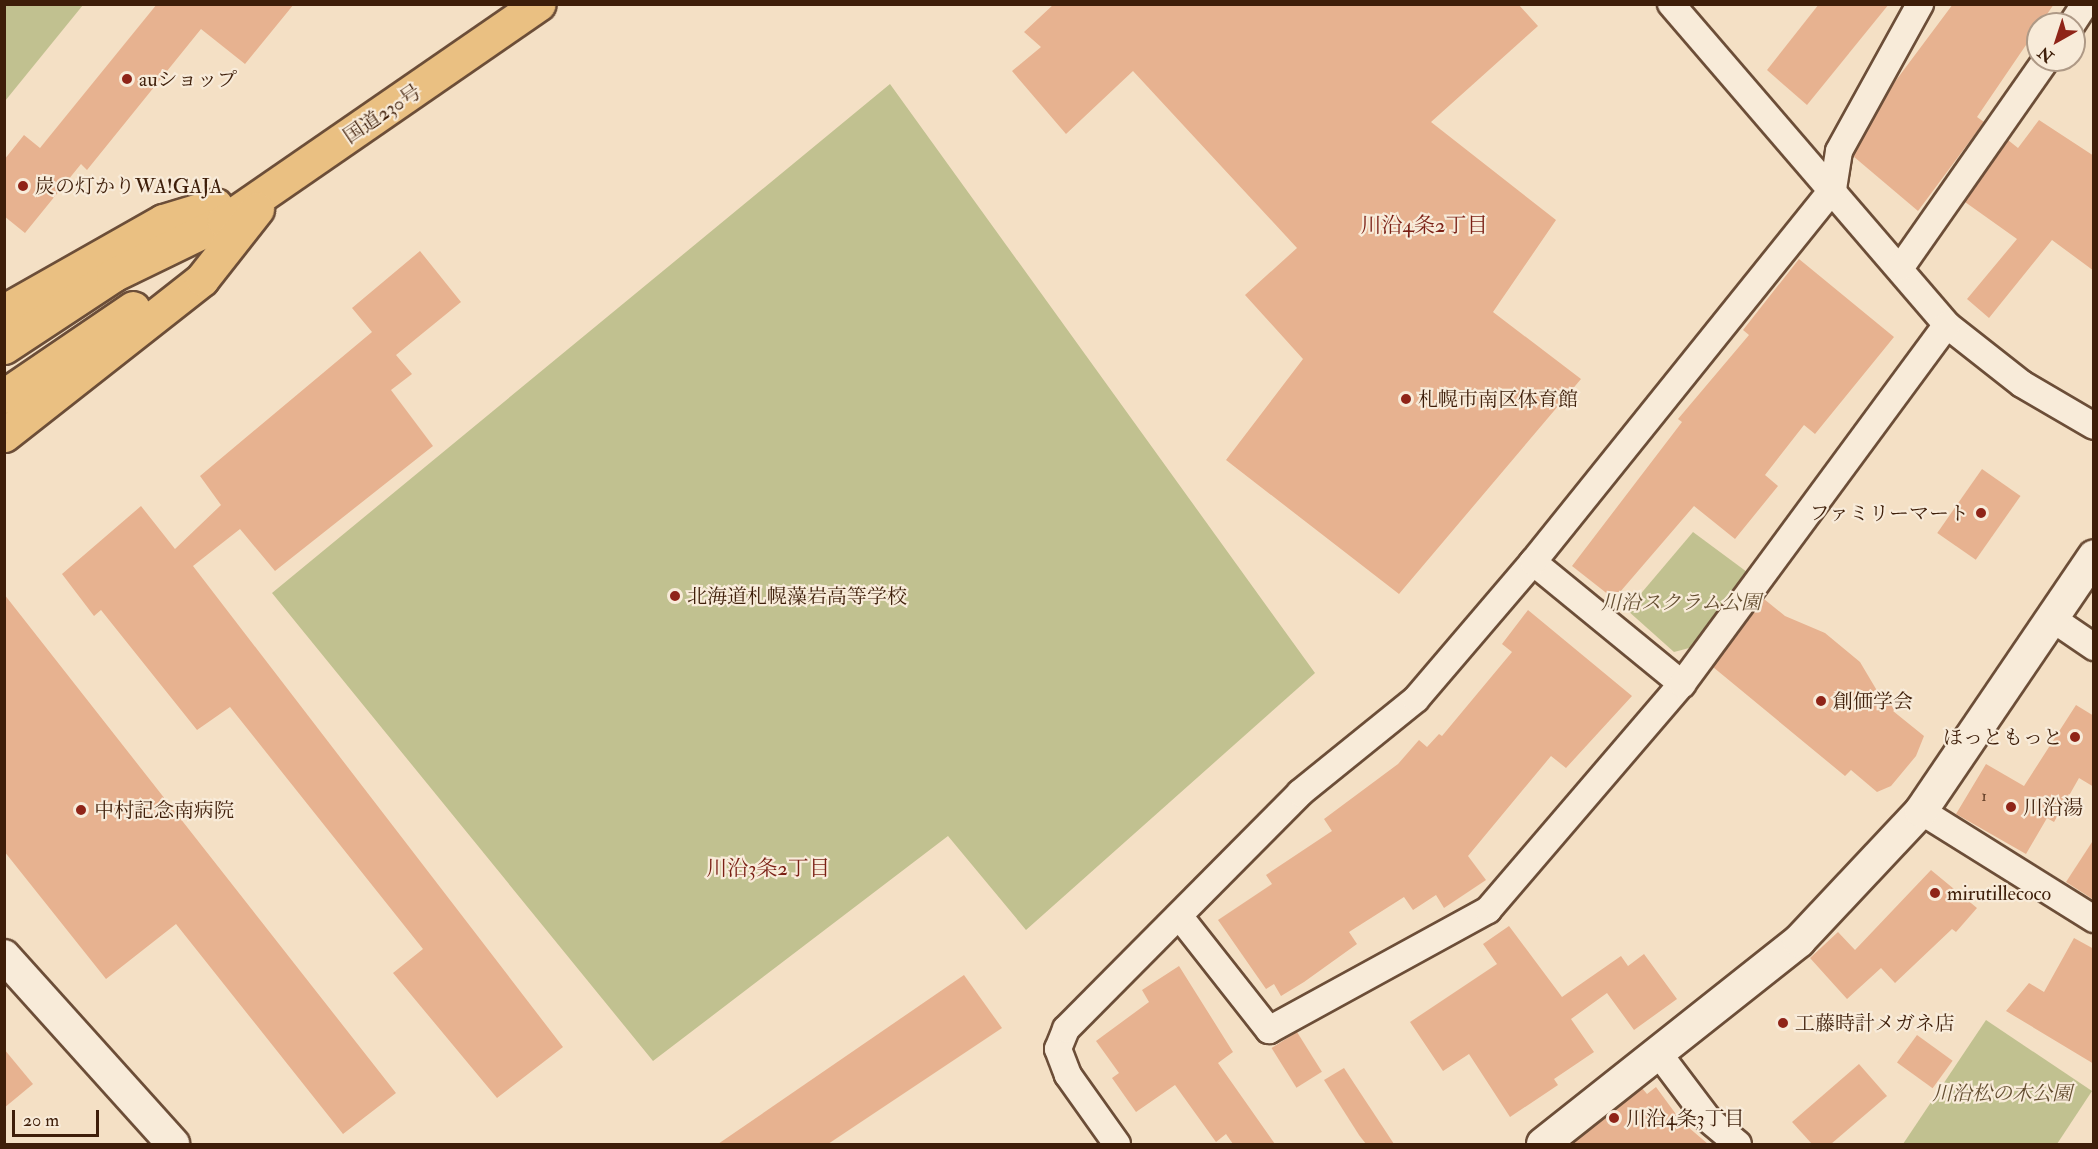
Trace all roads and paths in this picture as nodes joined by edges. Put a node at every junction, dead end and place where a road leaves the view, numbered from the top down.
1 (538, 4) edge
2 (1671, 4) edge
3 (1920, 4) edge
4 (2038, 72) edge
5 (275, 186) junction
6 (1833, 189) junction
7 (224, 221) junction
8 (1901, 267) junction
9 (4, 311) edge
10 (1947, 325) junction
11 (4, 347) edge
12 (4, 396) edge
13 (2094, 426) edge
14 (4, 435) edge
15 (2094, 556) edge
16 (1533, 562) junction
17 (2053, 619) junction
18 (2094, 647) edge
19 (1682, 684) junction
20 (1921, 811) junction
21 (1180, 917) junction
22 (2094, 919) edge
23 (4, 957) edge
24 (1659, 1054) junction
25 (172, 1144) edge
26 (1118, 1144) edge
27 (1543, 1144) edge
28 (1738, 1144) edge

1 - 5 highway, 国道230号
2 - 6 street
3 - 6 street
4 - 8 street
5 - 7 highway, 国道230号
5 - 9 highway
5 - 14 highway
6 - 8 street
6 - 16 street
7 - 11 highway, 国道230号
7 - 12 highway, 国道230号
8 - 10 street
10 - 13 street
10 - 19 street
15 - 17 street
16 - 19 street
16 - 21 street
17 - 18 street
17 - 20 street
19 - 21 street
20 - 22 street
20 - 24 street
21 - 26 street
23 - 25 street
24 - 27 street
24 - 28 street

